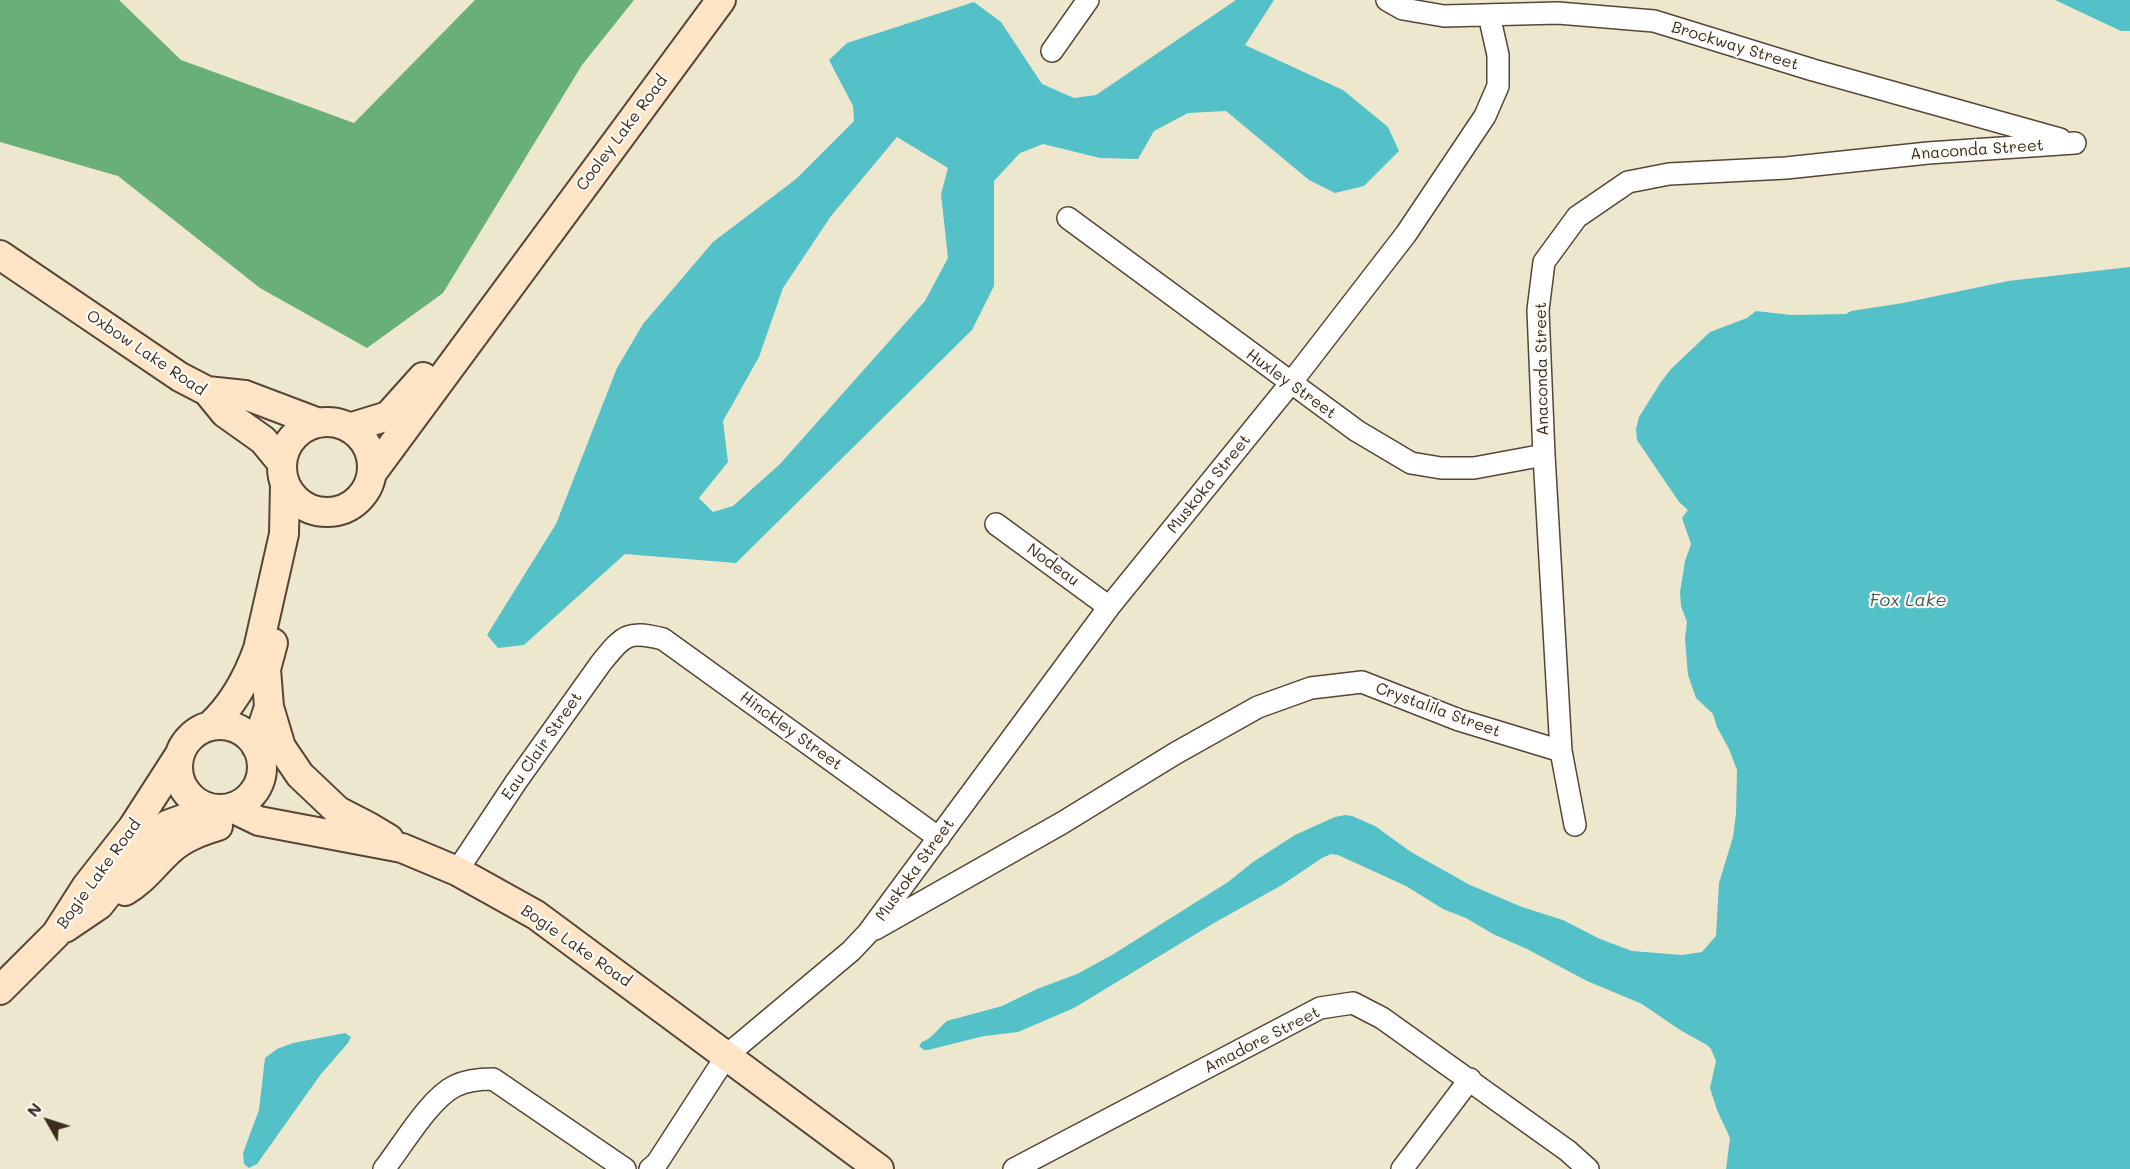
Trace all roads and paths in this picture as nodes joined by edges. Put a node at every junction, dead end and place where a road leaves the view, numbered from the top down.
1 (722, 0) edge
2 (1088, 0) edge
3 (1387, 0) edge
4 (1489, 15) junction
5 (1052, 51) dead end
6 (2075, 143) joint
7 (1068, 218) dead end
8 (0, 255) edge
9 (523, 267) junction
10 (1290, 384) junction
11 (207, 391) junction
12 (320, 423) junction
13 (349, 428) junction
14 (1544, 455) junction
15 (372, 473) junction
16 (284, 474) junction
17 (330, 512) junction
18 (996, 524) dead end
19 (1109, 607) junction
20 (640, 633) joint
21 (269, 707) junction
22 (210, 726) junction
23 (1215, 731) joint
24 (1561, 751) junction
25 (259, 752) junction
26 (180, 754) junction
27 (227, 808) junction
28 (338, 811) junction
29 (259, 820) junction
30 (1575, 825) dead end
31 (939, 838) junction
32 (402, 848) junction
33 (457, 871) junction
34 (99, 905) junction
35 (868, 933) junction
36 (56, 934) junction
37 (0, 990) edge
38 (727, 1055) junction
39 (1470, 1079) junction
40 (384, 1169) edge
41 (624, 1169) edge
42 (650, 1169) edge
43 (879, 1169) edge
44 (1014, 1169) edge
45 (1402, 1169) edge
46 (1588, 1169) edge

1 - 9 street, Cooley Lake Road
2 - 5 street
3 - 4 street, Brockway Street
4 - 6 street, Brockway Street
4 - 10 street, Muskoka Street
6 - 14 street, Anaconda Street
7 - 10 street, Huxley Street
8 - 11 street, Oxbow Lake Road
9 - 13 street, Cooley Lake Road
9 - 15 street, Cooley Lake Road
10 - 14 street, Huxley Street
10 - 19 street, Muskoka Street
11 - 12 street
11 - 16 street, Oxbow Lake Road
12 - 13 street
12 - 16 street
13 - 15 street
14 - 24 street, Anaconda Street
15 - 17 street
16 - 17 street
16 - 22 street
17 - 21 street
18 - 19 street, Nodeau
19 - 31 street, Muskoka Street
20 - 31 street, Hinckley Street
20 - 33 street, Eau Clair Street
21 - 25 street
21 - 28 street
22 - 25 street
22 - 26 street
23 - 24 street, Crystalila Street
23 - 35 street, Muskoka Street
24 - 30 street, Anaconda Street
25 - 27 street
25 - 28 street
26 - 27 street
26 - 36 street, Bogie Lake Road
27 - 29 street, Bogie Lake Road
27 - 34 street, Bogie Lake Road
28 - 32 street
29 - 32 street, Bogie Lake Road
29 - 34 street
31 - 35 street, Muskoka Street
32 - 33 street, Bogie Lake Road
33 - 38 street, Bogie Lake Road
34 - 36 street, Bogie Lake Road
35 - 38 street, Muskoka Street
36 - 37 street, Bogie Lake Road
38 - 42 street, Muskoka Street
38 - 43 street, Bogie Lake Road
39 - 44 street, Amadore Street
39 - 45 street
39 - 46 street, Amadore Street
40 - 41 street

